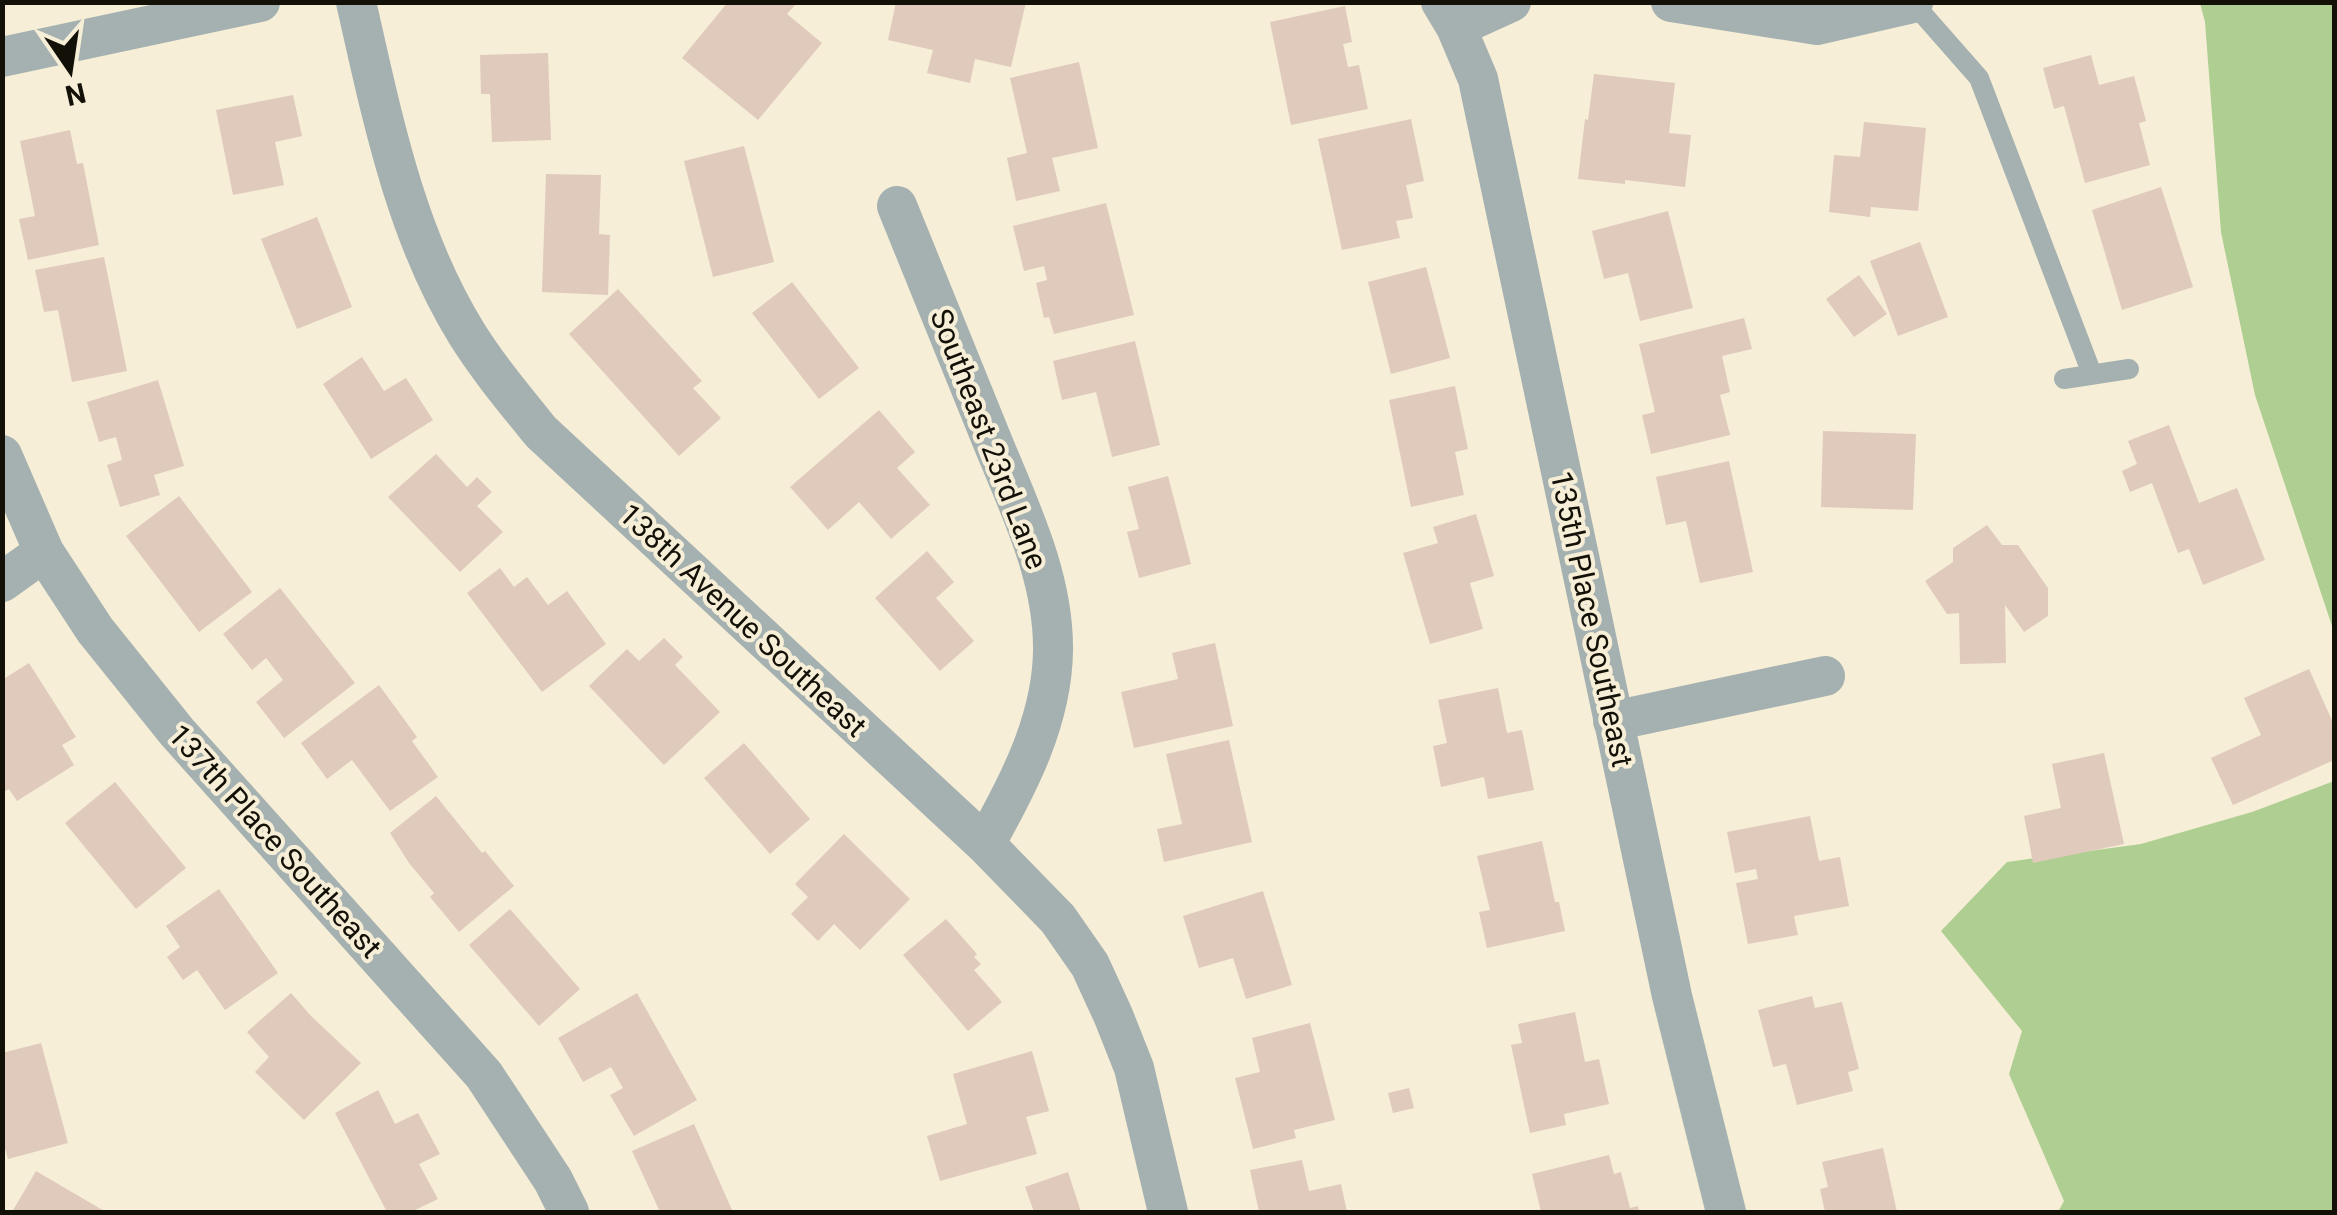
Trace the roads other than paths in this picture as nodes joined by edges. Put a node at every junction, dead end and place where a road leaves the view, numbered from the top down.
1 (260, 2) edge
2 (356, 2) edge
3 (1512, 2) edge
4 (1672, 2) edge
5 (1913, 3) edge
6 (1448, 15) edge
7 (2, 58) edge
8 (897, 206) dead end
9 (2129, 370) dead end
10 (2092, 374) junction
11 (2064, 379) dead end
12 (2, 456) edge
13 (44, 552) junction
14 (2, 582) edge
15 (1825, 676) dead end
16 (1613, 721) junction
17 (985, 844) junction
18 (569, 1212) edge
19 (1168, 1212) edge
20 (1726, 1212) edge

1 - 7 street
2 - 17 street, 138th Avenue Southeast
3 - 6 street
4 - 5 street
5 - 10 lane
6 - 16 street, 135th Place Southeast
8 - 17 street, Southeast 23rd Lane
9 - 10 lane
10 - 11 lane
12 - 13 street, 137th Place Southeast
13 - 14 street
13 - 18 street, 137th Place Southeast
15 - 16 street
16 - 20 street, 135th Place Southeast
17 - 19 street, 138th Avenue Southeast

